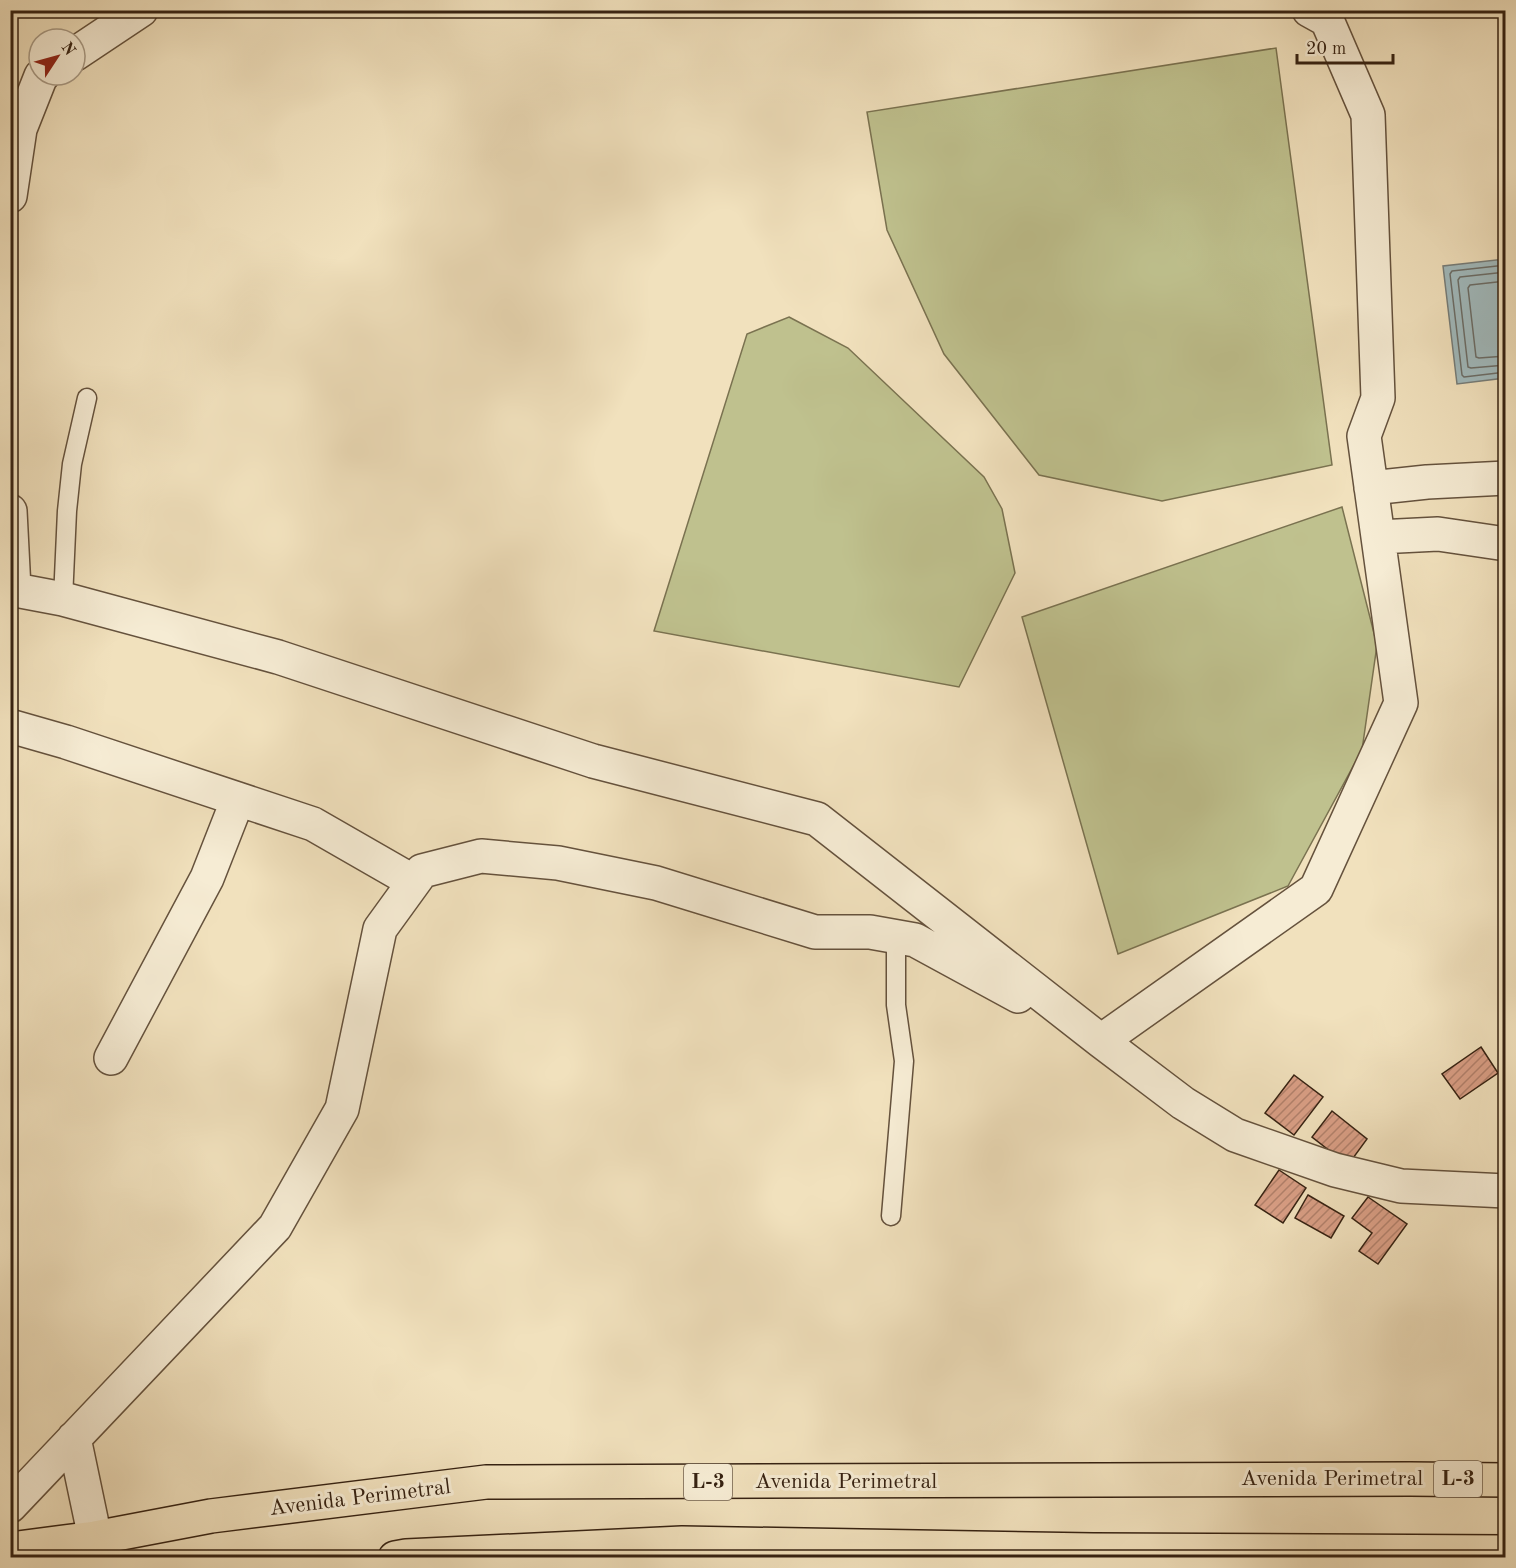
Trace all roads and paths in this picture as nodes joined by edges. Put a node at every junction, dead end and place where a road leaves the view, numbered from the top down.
1 (141, 10) edge
2 (1309, 10) edge
3 (87, 46) edge
4 (37, 87) edge
5 (10, 196) edge
6 (87, 398) dead end
7 (1506, 478) edge
8 (1371, 488) junction
9 (10, 511) edge
10 (1378, 537) junction
11 (1506, 544) edge
12 (12, 589) edge
13 (63, 599) junction
14 (10, 726) edge
15 (238, 799) junction
16 (414, 882) junction
17 (896, 937) junction
18 (1101, 1041) junction
19 (111, 1058) dead end
20 (1506, 1191) edge
21 (891, 1216) dead end
22 (74, 1438) junction
23 (10, 1480) edge
24 (1506, 1480) edge
25 (10, 1506) edge
26 (95, 1538) junction
27 (10, 1549) edge
28 (1506, 1552) edge
29 (395, 1557) edge

1 - 3 street
2 - 8 street
4 - 5 street
6 - 13 lane
7 - 8 street
8 - 10 street
9 - 12 street
10 - 11 street
10 - 18 street
12 - 13 street
13 - 18 street
14 - 15 street
15 - 16 street
15 - 19 street
16 - 17 street
16 - 22 street
17 - 18 street
17 - 21 lane
18 - 20 street
22 - 23 street
22 - 25 street
22 - 26 street
24 - 26 highway, Avenida Perimetral / L-3
26 - 27 highway, Avenida Perimetral / L-3
28 - 29 highway

